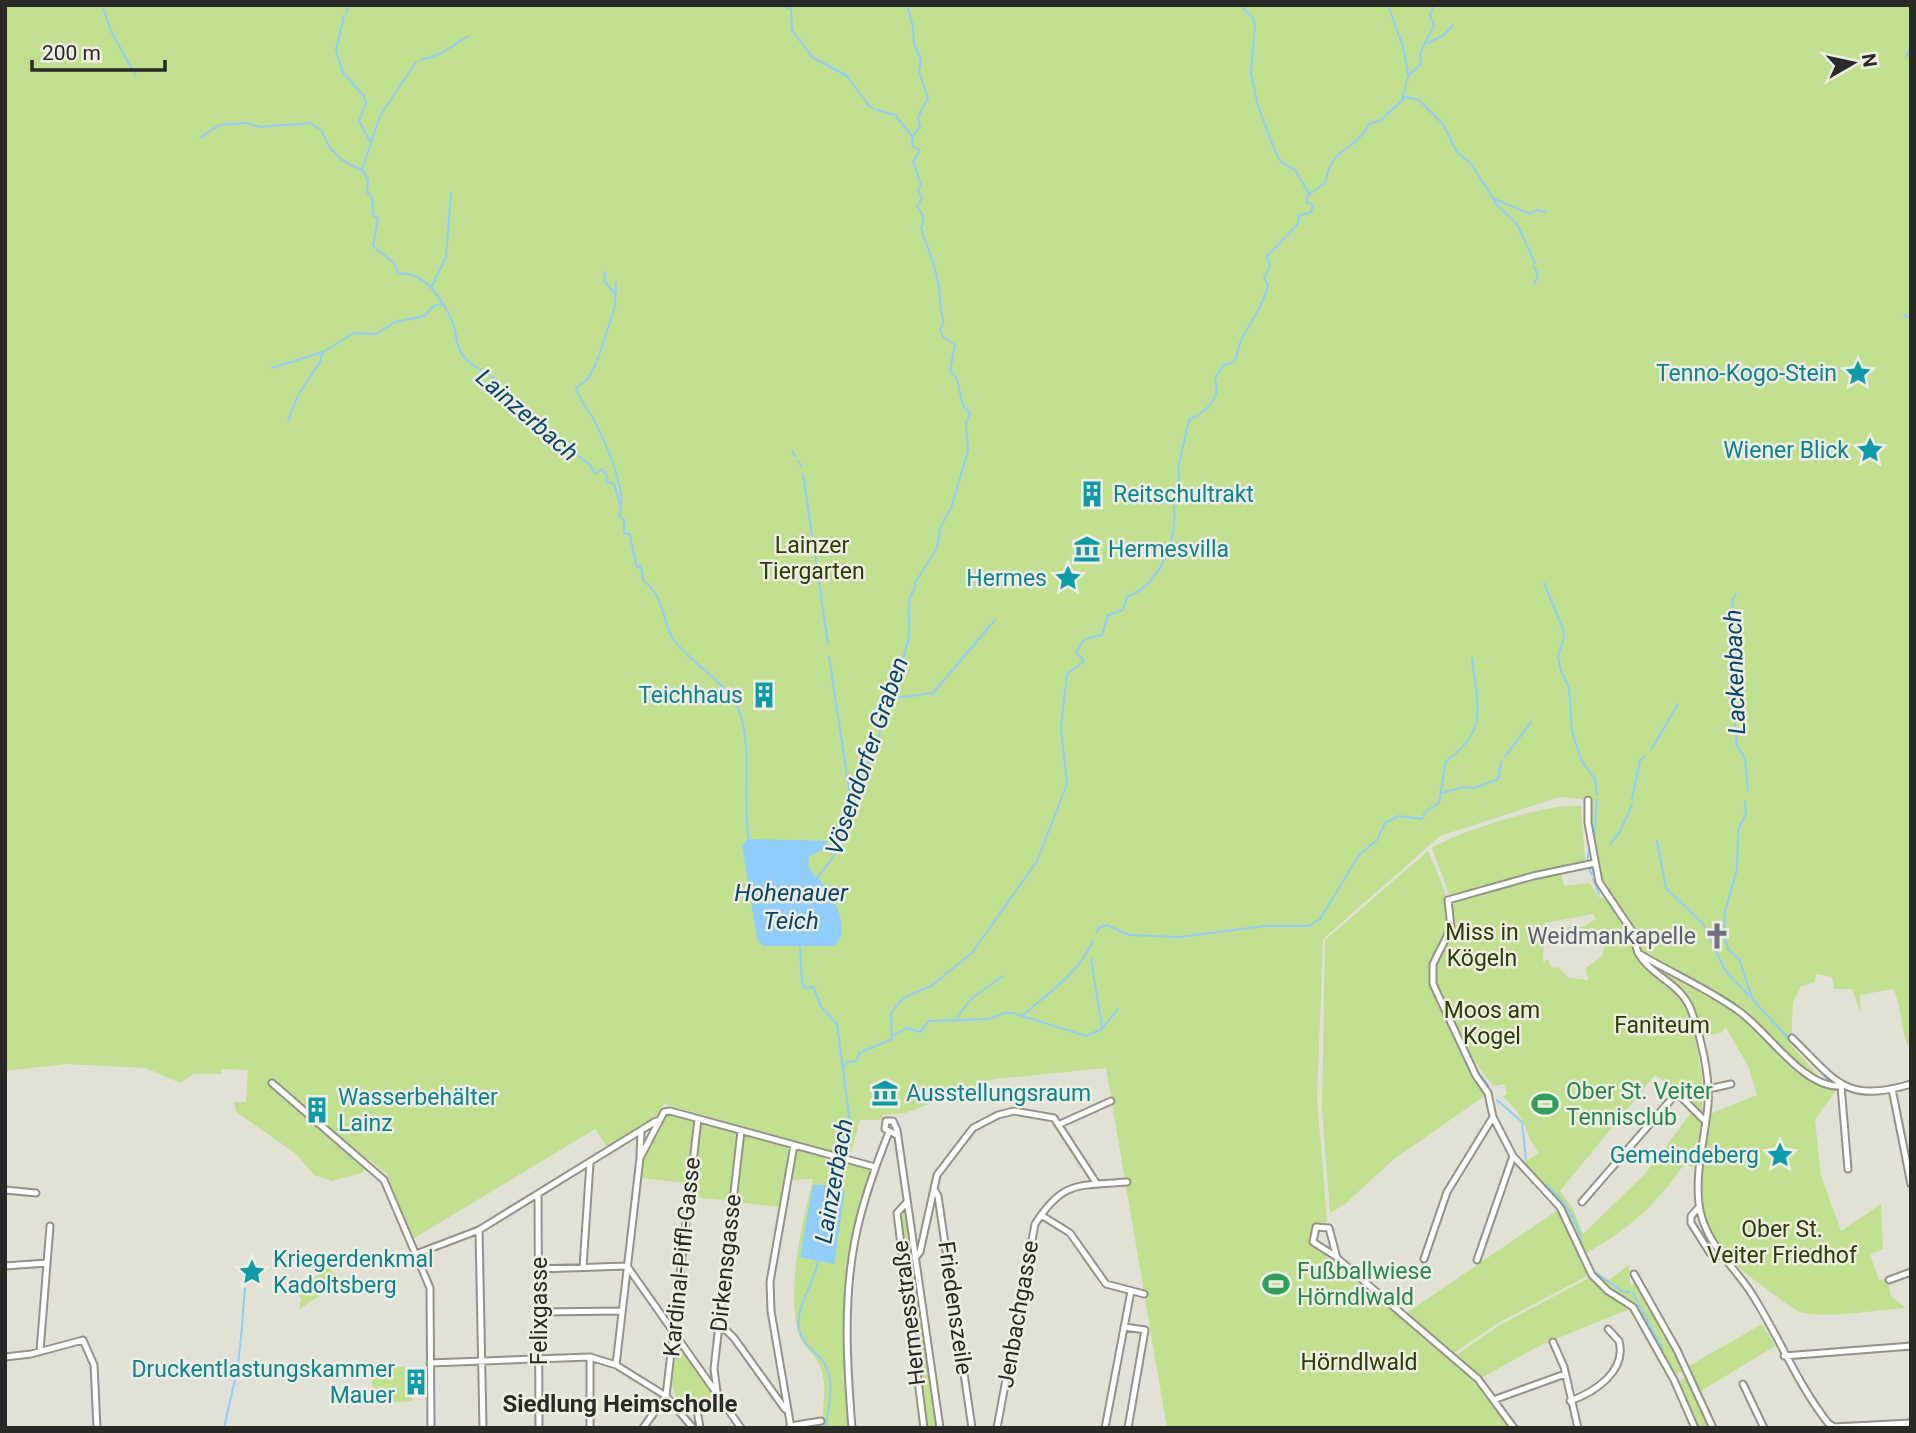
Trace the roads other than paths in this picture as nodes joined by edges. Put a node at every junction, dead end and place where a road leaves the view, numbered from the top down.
1 (1588, 800) dead end
2 (1595, 863) junction
3 (1639, 953) junction
4 (1792, 1038) dead end
5 (271, 1083) dead end
6 (1731, 1084) dead end
7 (1911, 1084) edge
8 (1836, 1087) junction
9 (1707, 1089) junction
10 (1892, 1089) junction
11 (1111, 1101) dead end
12 (1493, 1117) junction
13 (659, 1119) junction
14 (698, 1119) junction
15 (1705, 1121) junction
16 (1060, 1124) junction
17 (641, 1131) junction
18 (741, 1131) junction
19 (889, 1132) junction
20 (897, 1135) junction
21 (794, 1145) junction
22 (1908, 1155) edge
23 (1513, 1156) junction
24 (640, 1158) junction
25 (590, 1163) junction
26 (874, 1169) junction
27 (1848, 1169) dead end
28 (1127, 1182) dead end
29 (1097, 1184) junction
30 (1911, 1184) edge
31 (934, 1189) junction
32 (5, 1190) edge
33 (36, 1193) dead end
34 (538, 1195) junction
35 (907, 1202) junction
36 (1582, 1202) dead end
37 (1699, 1207) junction
38 (1041, 1215) junction
39 (50, 1226) dead end
40 (479, 1230) junction
41 (416, 1254) junction
42 (1335, 1256) junction
43 (1722, 1256) junction
44 (915, 1258) junction
45 (1424, 1259) dead end
46 (1477, 1260) dead end
47 (47, 1263) junction
48 (5, 1266) edge
49 (627, 1266) junction
50 (583, 1267) junction
51 (539, 1269) junction
52 (1911, 1272) edge
53 (1634, 1274) dead end
54 (1889, 1280) dead end
55 (1131, 1291) junction
56 (1144, 1294) dead end
57 (622, 1311) junction
58 (539, 1312) junction
59 (720, 1324) junction
60 (1124, 1327) junction
61 (1608, 1329) dead end
62 (674, 1332) junction
63 (1553, 1342) dead end
64 (1911, 1346) edge
65 (40, 1351) junction
66 (1784, 1356) junction
67 (5, 1357) edge
68 (590, 1357) junction
69 (539, 1358) junction
70 (482, 1360) junction
71 (430, 1363) junction
72 (616, 1364) junction
73 (1688, 1373) junction
74 (1565, 1374) junction
75 (1674, 1380) junction
76 (1743, 1384) dead end
77 (718, 1395) junction
78 (666, 1396) junction
79 (1496, 1399) junction
80 (1570, 1401) junction
81 (697, 1410) dead end
82 (787, 1412) junction
83 (821, 1421) dead end
84 (1911, 1423) edge
85 (791, 1427) edge
86 (97, 1428) edge
87 (431, 1428) edge
88 (483, 1428) edge
89 (539, 1428) edge
90 (590, 1428) edge
91 (643, 1428) edge
92 (693, 1428) edge
93 (700, 1428) edge
94 (741, 1428) edge
95 (852, 1428) edge
96 (924, 1428) edge
97 (940, 1428) edge
98 (972, 1428) edge
99 (997, 1428) edge
100 (1105, 1428) edge
101 (1128, 1428) edge
102 (1514, 1428) edge
103 (1578, 1428) edge
104 (1695, 1428) edge
105 (1713, 1428) edge
106 (1764, 1428) edge
107 (1834, 1428) edge

1 - 2 street
2 - 3 street
2 - 12 street
3 - 8 street
3 - 9 street
4 - 8 street
5 - 41 street
6 - 9 street
7 - 10 street
8 - 10 street
8 - 27 street
9 - 15 street
10 - 22 street
11 - 16 street
12 - 23 street
12 - 45 street
13 - 14 street
13 - 17 street
13 - 24 street
14 - 18 street
14 - 62 street, Kardinal-Piffl-Gasse
15 - 36 street
15 - 37 street
16 - 29 street
16 - 31 street
17 - 24 street
17 - 25 street
18 - 21 street
18 - 59 street, Dirkensgasse
19 - 20 street
19 - 20 street
19 - 26 street
20 - 35 street, Hermesstraße
21 - 26 street
21 - 82 street
22 - 30 street
23 - 46 street
23 - 75 street
24 - 49 street
25 - 34 street
25 - 50 street
26 - 95 street
28 - 29 street, Jenbachgasse
29 - 38 street, Jenbachgasse
31 - 44 street
31 - 98 street, Friedenszeile
32 - 33 street
34 - 40 street
34 - 51 street, Felixgasse
35 - 44 street, Hermesstraße
35 - 96 street, Hermesstraße
37 - 43 street
37 - 43 street
38 - 55 street
38 - 99 street, Jenbachgasse
39 - 47 street
40 - 41 street
40 - 70 street
41 - 71 street
42 - 42 street
42 - 79 street
43 - 66 street
44 - 97 street, Hermesstraße
47 - 48 street
47 - 65 street
49 - 50 street
49 - 57 street
49 - 62 street
50 - 51 street
51 - 58 street, Felixgasse
52 - 54 street
53 - 73 street
55 - 56 street
55 - 60 street
57 - 58 street
57 - 72 street
58 - 69 street, Felixgasse
59 - 77 street, Dirkensgasse
59 - 82 street
60 - 100 street
60 - 101 street
61 - 80 street
62 - 77 street
62 - 78 street, Kardinal-Piffl-Gasse
63 - 74 street
64 - 66 street
65 - 67 street
65 - 86 street
66 - 107 street
68 - 69 street
68 - 72 street
68 - 90 street
69 - 70 street
69 - 89 street, Felixgasse
70 - 71 street
70 - 88 street
71 - 87 street
72 - 78 street
73 - 75 street
73 - 105 street
74 - 79 street
74 - 80 street
75 - 104 street
76 - 106 street
77 - 94 street
78 - 91 street
78 - 92 street
79 - 102 street
80 - 103 street
81 - 93 street
82 - 85 street
83 - 85 street
84 - 107 street

